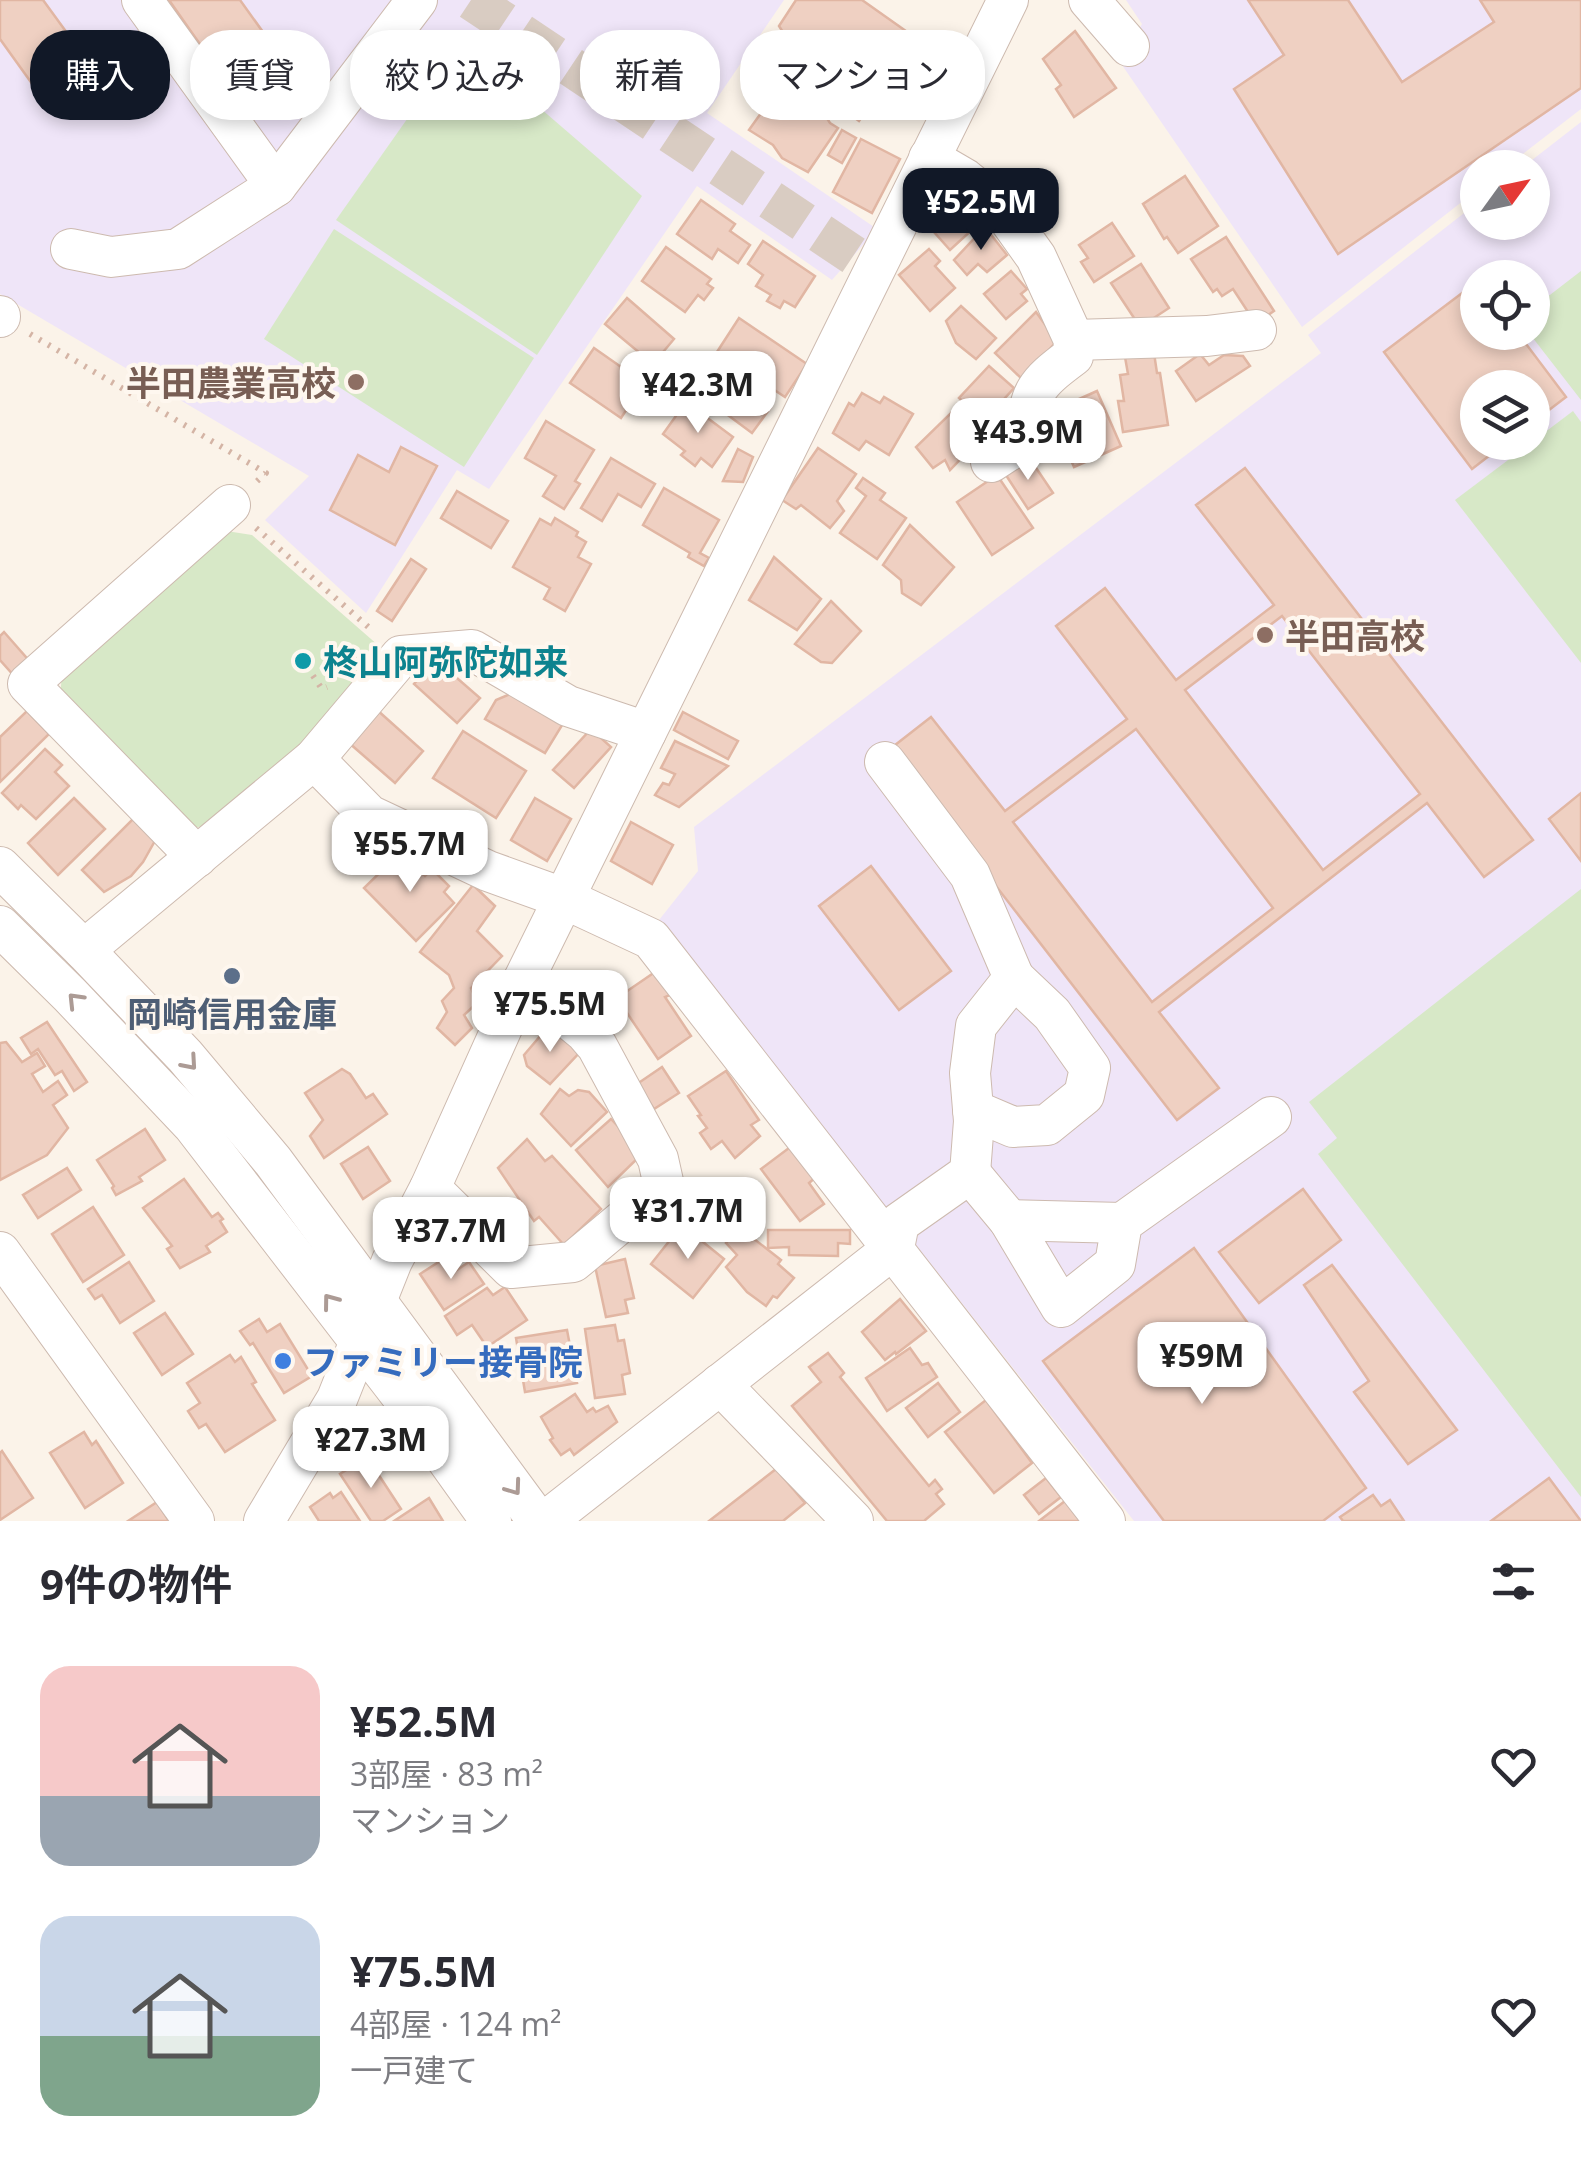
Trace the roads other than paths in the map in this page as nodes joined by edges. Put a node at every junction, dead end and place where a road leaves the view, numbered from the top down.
1 (142, 0) edge
2 (417, 0) edge
3 (1008, 0) edge
4 (1089, 0) edge
5 (1129, 46) dead end
6 (929, 158) junction
7 (276, 186) junction
8 (71, 249) dead end
9 (1256, 330) dead end
10 (1074, 340) junction
11 (991, 462) dead end
12 (230, 505) road end
13 (646, 732) junction
14 (314, 759) junction
15 (885, 762) dead end
16 (197, 856) junction
17 (0, 867) edge
18 (563, 898) junction
19 (0, 926) edge
20 (84, 950) junction
21 (1014, 978) junction
22 (523, 981) junction
23 (973, 1110) junction
24 (1270, 1117) dead end
25 (970, 1173) junction
26 (430, 1188) junction
27 (1009, 1220) junction
28 (1122, 1222) junction
29 (894, 1248) junction
30 (0, 1252) edge
31 (376, 1299) junction
32 (361, 1342) junction
33 (720, 1384) junction
34 (194, 1521) edge
35 (264, 1521) edge
36 (491, 1521) edge
37 (538, 1521) edge
38 (546, 1521) edge
39 (853, 1521) edge
40 (1106, 1521) edge

1 - 7 street
2 - 7 street
3 - 6 street
4 - 5 street
6 - 10 street
6 - 13 street
7 - 8 street
9 - 10 street
10 - 11 street
12 - 16 street
13 - 14 street
13 - 18 street
14 - 16 street
14 - 18 street
15 - 21 street
16 - 20 street
17 - 20 street
18 - 22 street
18 - 29 street
32 -> 19 street
20 -> 31 street
21 - 23 street
21 - 23 street
22 - 26 street
22 - 26 street
23 - 25 street
24 - 28 street
25 - 27 street
25 - 29 street
26 - 31 street
27 - 28 street
27 - 28 street
29 - 33 street
29 - 40 street
30 - 34 street
31 - 32 street
31 -> 37 street
32 - 35 street
32 - 36 street
33 - 38 street
33 - 39 street

